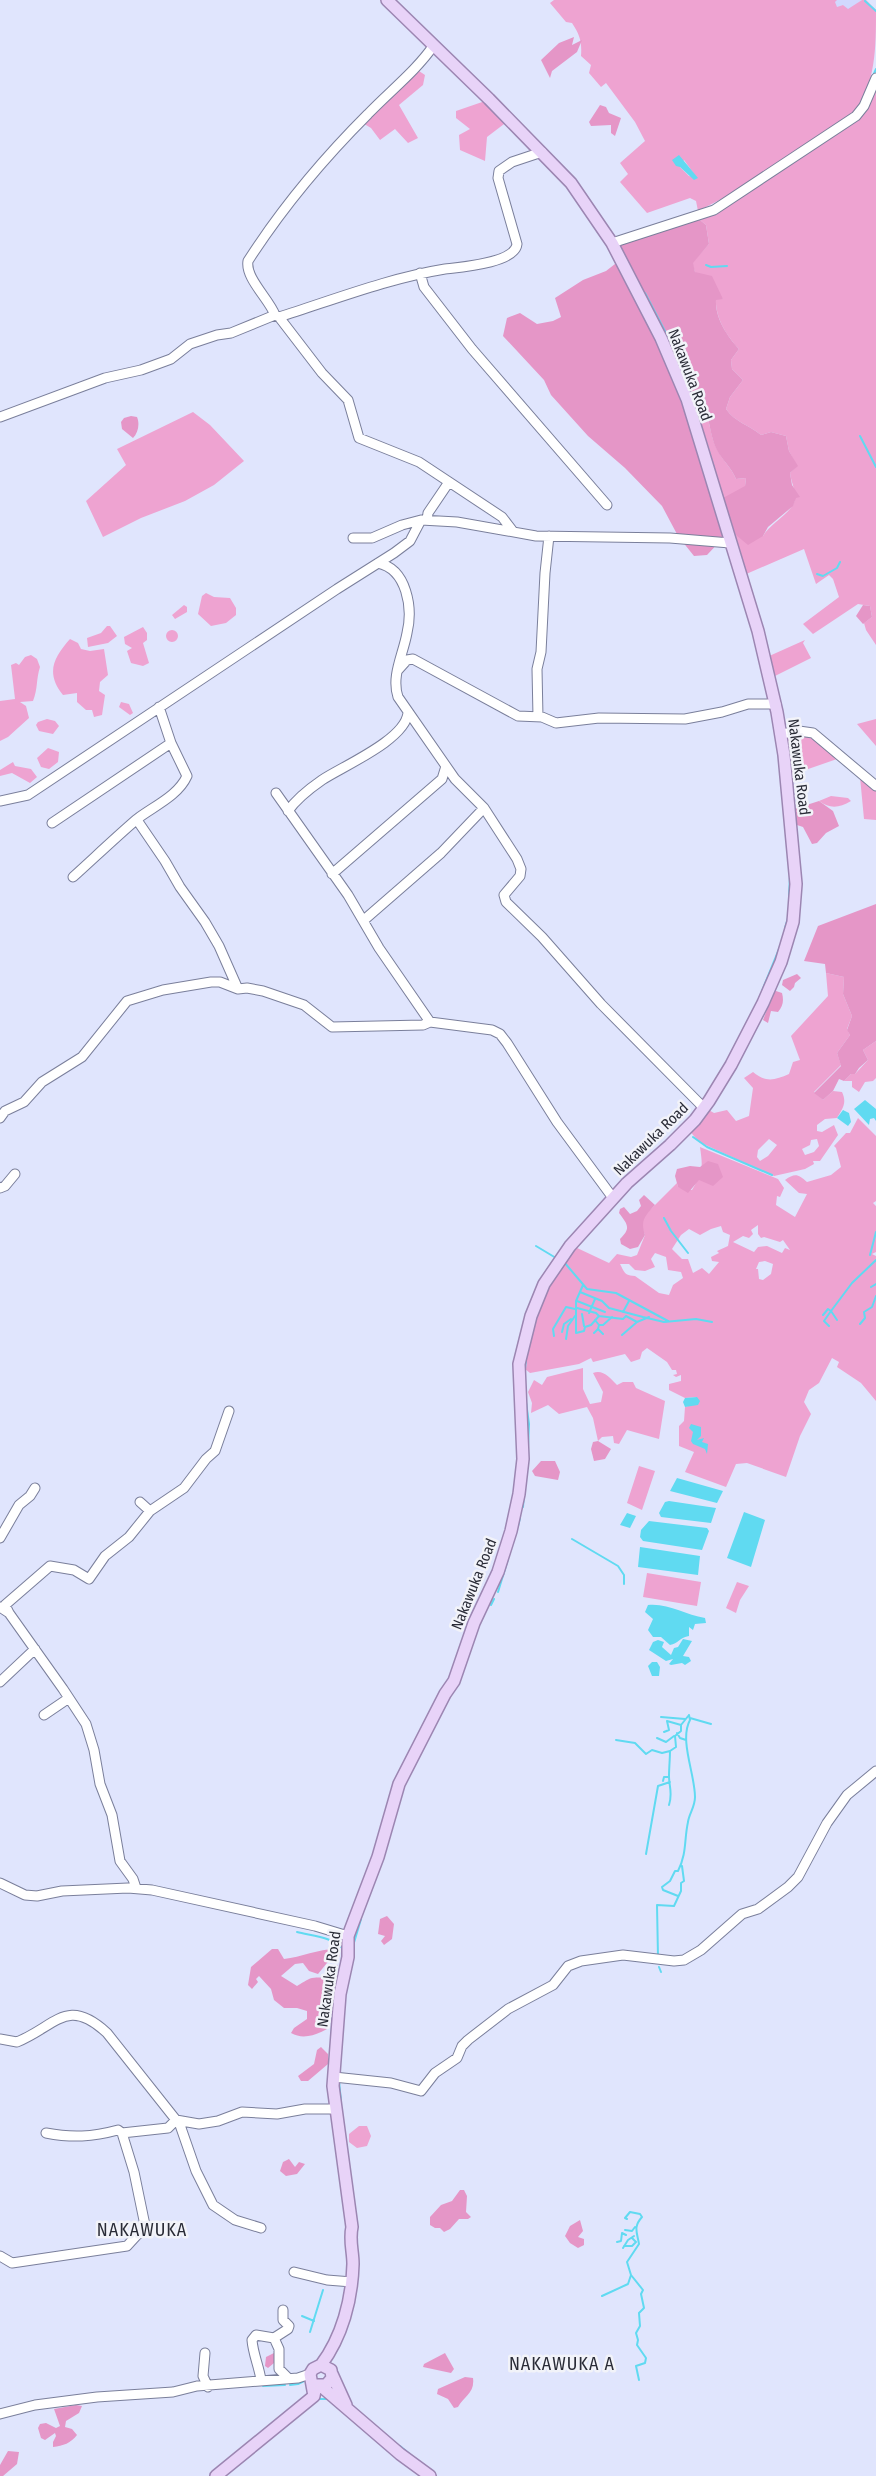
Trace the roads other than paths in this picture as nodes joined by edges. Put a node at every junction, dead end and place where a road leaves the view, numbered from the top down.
1 (387, 0) edge
2 (434, 45) junction
3 (876, 78) edge
4 (542, 152) junction
5 (612, 243) junction
6 (420, 273) junction
7 (277, 316) junction
8 (0, 417) edge
9 (449, 482) junction
10 (607, 505) dead end
11 (424, 520) junction
12 (512, 530) junction
13 (550, 536) junction
14 (353, 538) dead end
15 (730, 543) junction
16 (391, 555) junction
17 (378, 563) junction
18 (391, 567) junction
19 (398, 670) junction
20 (776, 704) junction
21 (159, 707) junction
22 (408, 713) junction
23 (538, 717) junction
24 (406, 724) junction
25 (416, 724) junction
26 (781, 734) junction
27 (172, 743) junction
28 (446, 766) junction
29 (456, 779) junction
30 (442, 780) junction
31 (876, 786) edge
32 (276, 793) dead end
33 (0, 801) edge
34 (484, 808) junction
35 (288, 811) junction
36 (137, 820) junction
37 (52, 823) dead end
38 (332, 874) junction
39 (73, 877) dead end
40 (364, 920) junction
41 (238, 989) junction
42 (430, 1022) junction
43 (704, 1108) junction
44 (0, 1118) edge
45 (15, 1174) dead end
46 (0, 1188) edge
47 (613, 1198) junction
48 (229, 1411) dead end
49 (34, 1488) dead end
50 (140, 1502) dead end
51 (150, 1511) junction
52 (0, 1538) edge
53 (0, 1607) edge
54 (9, 1613) junction
55 (35, 1649) junction
56 (0, 1682) edge
57 (69, 1698) junction
58 (44, 1716) dead end
59 (876, 1771) edge
60 (0, 1883) edge
61 (136, 1888) junction
62 (348, 1936) junction
63 (0, 2039) edge
64 (334, 2077) junction
65 (336, 2109) junction
66 (176, 2120) junction
67 (46, 2133) dead end
68 (122, 2133) junction
69 (262, 2228) dead end
70 (0, 2256) edge
71 (294, 2272) dead end
72 (352, 2282) junction
73 (283, 2310) dead end
74 (274, 2338) junction
75 (205, 2353) dead end
76 (328, 2370) junction
77 (310, 2374) junction
78 (288, 2378) junction
79 (261, 2380) junction
80 (208, 2387) junction
81 (322, 2387) junction
82 (314, 2396) junction
83 (348, 2409) junction
84 (0, 2414) edge
85 (426, 2475) edge
86 (216, 2476) edge

1 - 2 main road, Nakawuka Road
2 - 4 main road, Nakawuka Road
2 - 7 street
3 - 5 street
4 - 5 main road, Nakawuka Road
4 - 6 street
5 - 15 main road, Nakawuka Road
6 - 7 street
6 - 10 street
7 - 8 street
7 - 9 street
9 - 11 street
9 - 12 street
11 - 12 street
11 - 14 street
11 - 16 street
12 - 13 street
13 - 15 street
13 - 23 street
15 - 20 main road, Nakawuka Road
16 - 17 street
16 - 18 street
17 - 18 street
17 - 21 street
18 - 19 street
19 - 22 street
19 - 23 street
20 - 23 street
20 - 26 main road, Nakawuka Road
21 - 27 street
21 - 33 street
22 - 24 street
22 - 25 street
24 - 25 street
24 - 35 street
25 - 28 street
26 - 31 street
26 - 43 main road, Nakawuka Road
27 - 36 street
27 - 37 street
28 - 29 street
28 - 30 street
29 - 30 street
29 - 34 street
30 - 38 street
32 - 35 street
34 - 40 street
34 - 43 street
35 - 38 street
36 - 39 street
36 - 41 street
38 - 40 street
40 - 42 street
41 - 42 street
41 - 44 street
42 - 47 street
43 - 47 main road, Nakawuka Road
45 - 46 street
47 - 62 main road, Nakawuka Road
48 - 51 street
49 - 52 street
50 - 51 street
51 - 54 street
53 - 54 street
54 - 55 street
55 - 56 street
55 - 57 street
57 - 58 street
57 - 61 street
59 - 64 street
60 - 61 street
61 - 62 street
62 - 64 main road, Nakawuka Road
63 - 66 street
64 - 65 main road, Nakawuka Road
65 - 66 street
65 - 72 main road, Nakawuka Road
66 - 68 street
66 - 69 street
67 - 68 street
68 - 70 street
71 - 72 street
72 - 76 main road, Nakawuka Road
73 - 74 street
74 - 78 street
74 - 79 street
75 - 80 street
76 - 77 main road
76 - 81 main road, Nakawuka Road
76 - 83 main road
77 - 78 street
77 - 82 main road
78 - 79 street
79 - 80 street
80 - 84 street
81 - 82 main road, Nakawuka Road
81 - 83 main road
82 - 86 main road
83 - 85 main road

